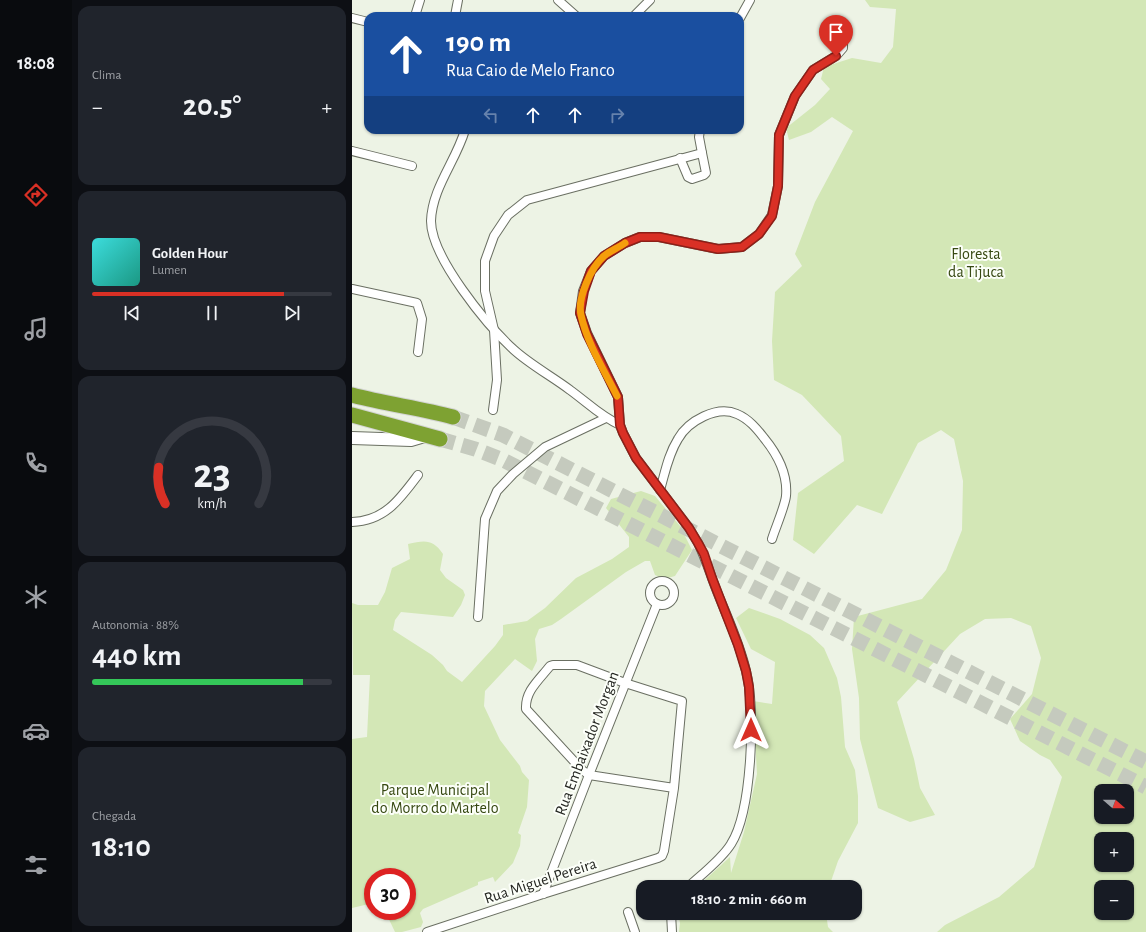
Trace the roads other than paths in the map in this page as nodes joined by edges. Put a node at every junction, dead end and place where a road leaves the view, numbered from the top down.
1 (420, 0) edge
2 (458, 0) edge
3 (559, 0) edge
4 (650, 0) edge
5 (750, 0) edge
6 (416, 12) edge
7 (456, 12) edge
8 (572, 12) edge
9 (638, 12) edge
10 (743, 12) edge
11 (352, 18) edge
12 (364, 21) edge
13 (843, 39) dead end
14 (463, 134) edge
15 (699, 134) edge
16 (352, 151) edge
17 (702, 152) junction
18 (680, 158) junction
19 (412, 166) dead end
20 (352, 289) edge
21 (494, 330) junction
22 (418, 352) dead end
23 (352, 397) edge
24 (493, 410) dead end
25 (352, 415) edge
26 (453, 417) tunnel mouth
27 (606, 418) junction
28 (620, 425) junction
29 (434, 437) joint
30 (352, 438) edge
31 (418, 475) dead end
32 (660, 490) junction
33 (352, 522) edge
34 (772, 539) dead end
35 (657, 604) dead end
36 (478, 617) dead end
37 (625, 683) junction
38 (588, 775) junction
39 (674, 788) junction
40 (696, 880) edge
41 (543, 894) junction
42 (628, 912) dead end
43 (671, 920) edge
44 (427, 932) edge
45 (635, 932) edge
46 (672, 932) edge

1 - 6 street
2 - 7 street
3 - 8 street
4 - 9 street
5 - 10 street
11 - 12 street
13 - 28 street
14 - 21 street
15 - 17 street
16 - 19 street
17 - 18 street
17 - 18 street
18 - 21 street
20 - 22 street
21 - 24 street
21 - 27 street
23 - 26 highway
25 - 29 highway
27 - 28 street
27 - 36 street
28 - 32 street
29 - 30 street
31 - 33 street
32 - 34 street
32 - 40 street
35 - 37 street, Rua Embaixador Morgan
37 - 38 street, Rua Embaixador Morgan
37 - 38 street
37 - 39 street
38 - 39 street
38 - 41 street, Rua Embaixador Morgan
39 - 41 street, Rua Miguel Pereira
41 - 44 street, Rua Miguel Pereira
42 - 45 street
43 - 46 street

